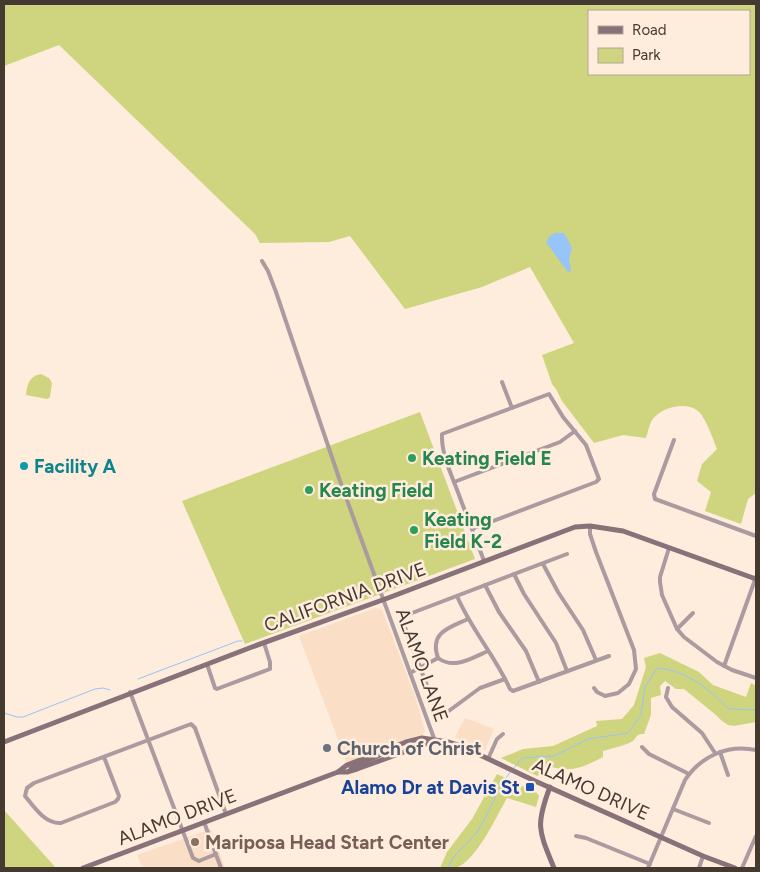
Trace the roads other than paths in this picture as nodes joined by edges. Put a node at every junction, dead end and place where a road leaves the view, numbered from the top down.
1 (262, 261) dead end
2 (502, 382) dead end
3 (512, 408) junction
4 (575, 431) junction
5 (674, 440) dead end
6 (454, 482) junction
7 (590, 526) junction
8 (472, 529) junction
9 (756, 536) edge
10 (669, 548) junction
11 (567, 554) dead end
12 (484, 561) junction
13 (543, 564) junction
14 (514, 574) junction
15 (756, 578) edge
16 (486, 585) junction
17 (457, 596) junction
18 (384, 600) junction
19 (693, 613) dead end
20 (468, 619) junction
21 (677, 629) junction
22 (264, 643) junction
23 (488, 651) junction
24 (609, 656) dead end
25 (438, 658) junction
26 (596, 660) junction
27 (207, 664) junction
28 (724, 666) junction
29 (420, 668) junction
30 (567, 671) junction
31 (410, 673) junction
32 (505, 678) junction
33 (756, 678) edge
34 (539, 682) junction
35 (594, 688) dead end
36 (668, 688) dead end
37 (130, 692) junction
38 (503, 734) dead end
39 (148, 740) junction
40 (435, 741) junction
41 (4, 742) edge
42 (642, 747) dead end
43 (391, 748) junction
44 (756, 750) edge
45 (717, 752) junction
46 (104, 757) junction
47 (488, 759) junction
48 (338, 772) junction
49 (347, 772) junction
50 (689, 774) junction
51 (728, 775) dead end
52 (550, 787) junction
53 (673, 809) junction
54 (226, 814) junction
55 (204, 822) junction
56 (709, 823) dead end
57 (183, 830) junction
58 (576, 836) dead end
59 (756, 836) edge
60 (662, 837) junction
61 (216, 854) junction
62 (703, 856) junction
63 (649, 866) edge
64 (83, 868) edge
65 (221, 868) edge
66 (554, 868) edge
67 (699, 868) edge
68 (735, 868) edge
69 (742, 868) edge

1 - 18 street, ALAMO LANE
2 - 3 street
3 - 4 street
3 - 6 street
4 - 6 street
4 - 8 street
5 - 9 street
6 - 8 street
7 - 10 street, CALIFORNIA DRIVE
7 - 12 street, CALIFORNIA DRIVE
7 - 35 street
8 - 12 street
10 - 15 street, CALIFORNIA DRIVE
10 - 21 street
11 - 13 street
12 - 18 street, CALIFORNIA DRIVE
13 - 14 street
13 - 26 street
14 - 16 street
14 - 30 street
15 - 28 street
16 - 17 street
16 - 34 street
17 - 20 street
17 - 29 street
18 - 22 street, CALIFORNIA DRIVE
18 - 31 street, ALAMO LANE
19 - 21 street
20 - 23 street
20 - 25 street
21 - 28 street
22 - 27 street, CALIFORNIA DRIVE
22 - 27 street
23 - 25 street
23 - 32 street
24 - 26 street
25 - 29 street
26 - 30 street
27 - 37 street, CALIFORNIA DRIVE
28 - 33 street
29 - 31 street
29 - 32 street
30 - 34 street
31 - 40 street, ALAMO LANE
32 - 34 street
36 - 45 street
37 - 39 street
37 - 41 street, CALIFORNIA DRIVE
38 - 47 street
39 - 46 street
39 - 54 street
39 - 57 street
40 - 43 street, ALAMO DRIVE
40 - 47 street, ALAMO DRIVE
40 - 49 street, ALAMO DRIVE
42 - 50 street
43 - 48 street, ALAMO DRIVE
43 - 49 street
44 - 45 street
45 - 50 street
45 - 51 street
46 - 46 street
47 - 52 street, ALAMO DRIVE
48 - 49 street, ALAMO DRIVE
48 - 54 street, ALAMO DRIVE
50 - 53 street
52 - 60 street, ALAMO DRIVE
52 - 66 street
53 - 56 street
53 - 60 street
54 - 55 street, ALAMO DRIVE
55 - 57 street, ALAMO DRIVE
55 - 61 street
57 - 61 street
57 - 64 street, ALAMO DRIVE
58 - 63 street
59 - 69 street
60 - 62 street, ALAMO DRIVE
60 - 63 street
61 - 65 street
62 - 67 street
62 - 68 street, ALAMO DRIVE

